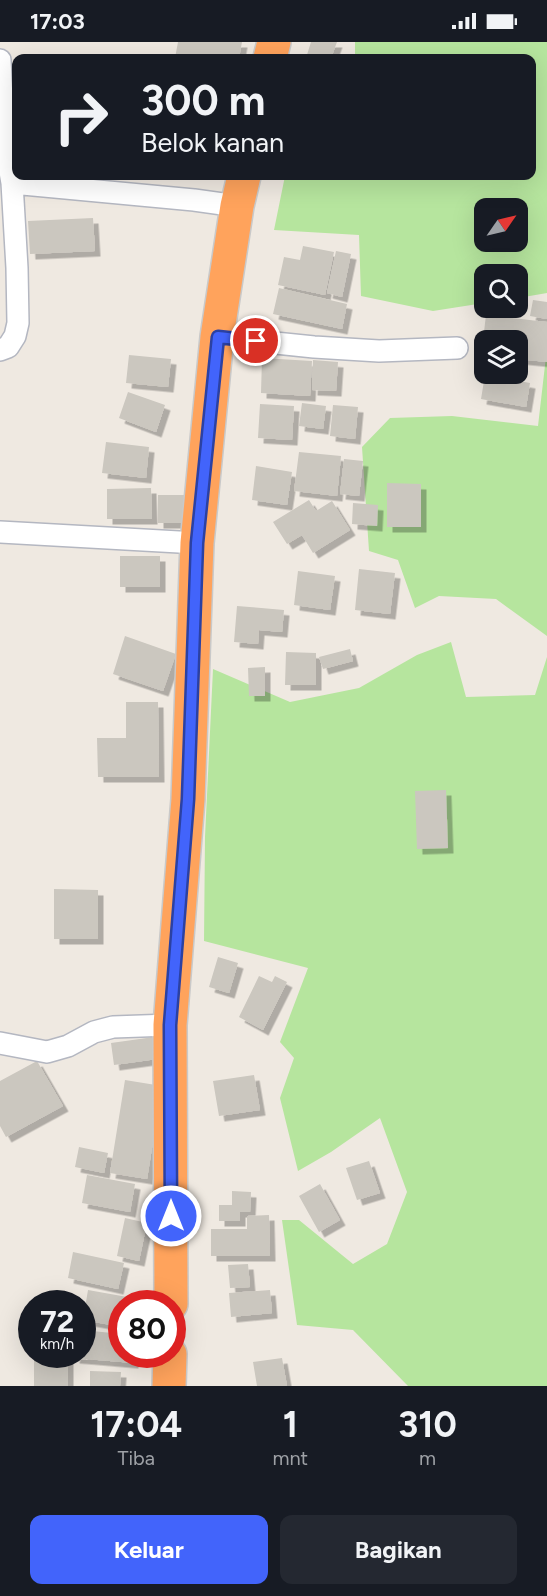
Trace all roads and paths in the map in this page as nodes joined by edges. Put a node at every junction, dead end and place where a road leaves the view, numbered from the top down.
1 (0, 60) edge
2 (12, 183) junction
3 (241, 191) edge
4 (218, 337) junction
5 (457, 348) dead end
6 (0, 350) edge
7 (0, 532) edge
8 (197, 543) junction
9 (170, 1025) junction
10 (0, 1043) edge
11 (171, 1290) edge
12 (170, 1368) edge
13 (169, 1386) edge

1 - 2 street
2 - 3 street
2 - 6 street
3 - 4 highway
4 - 5 street
4 - 8 highway
7 - 8 street
8 - 9 highway
9 - 10 street
9 - 11 highway
12 - 13 highway

